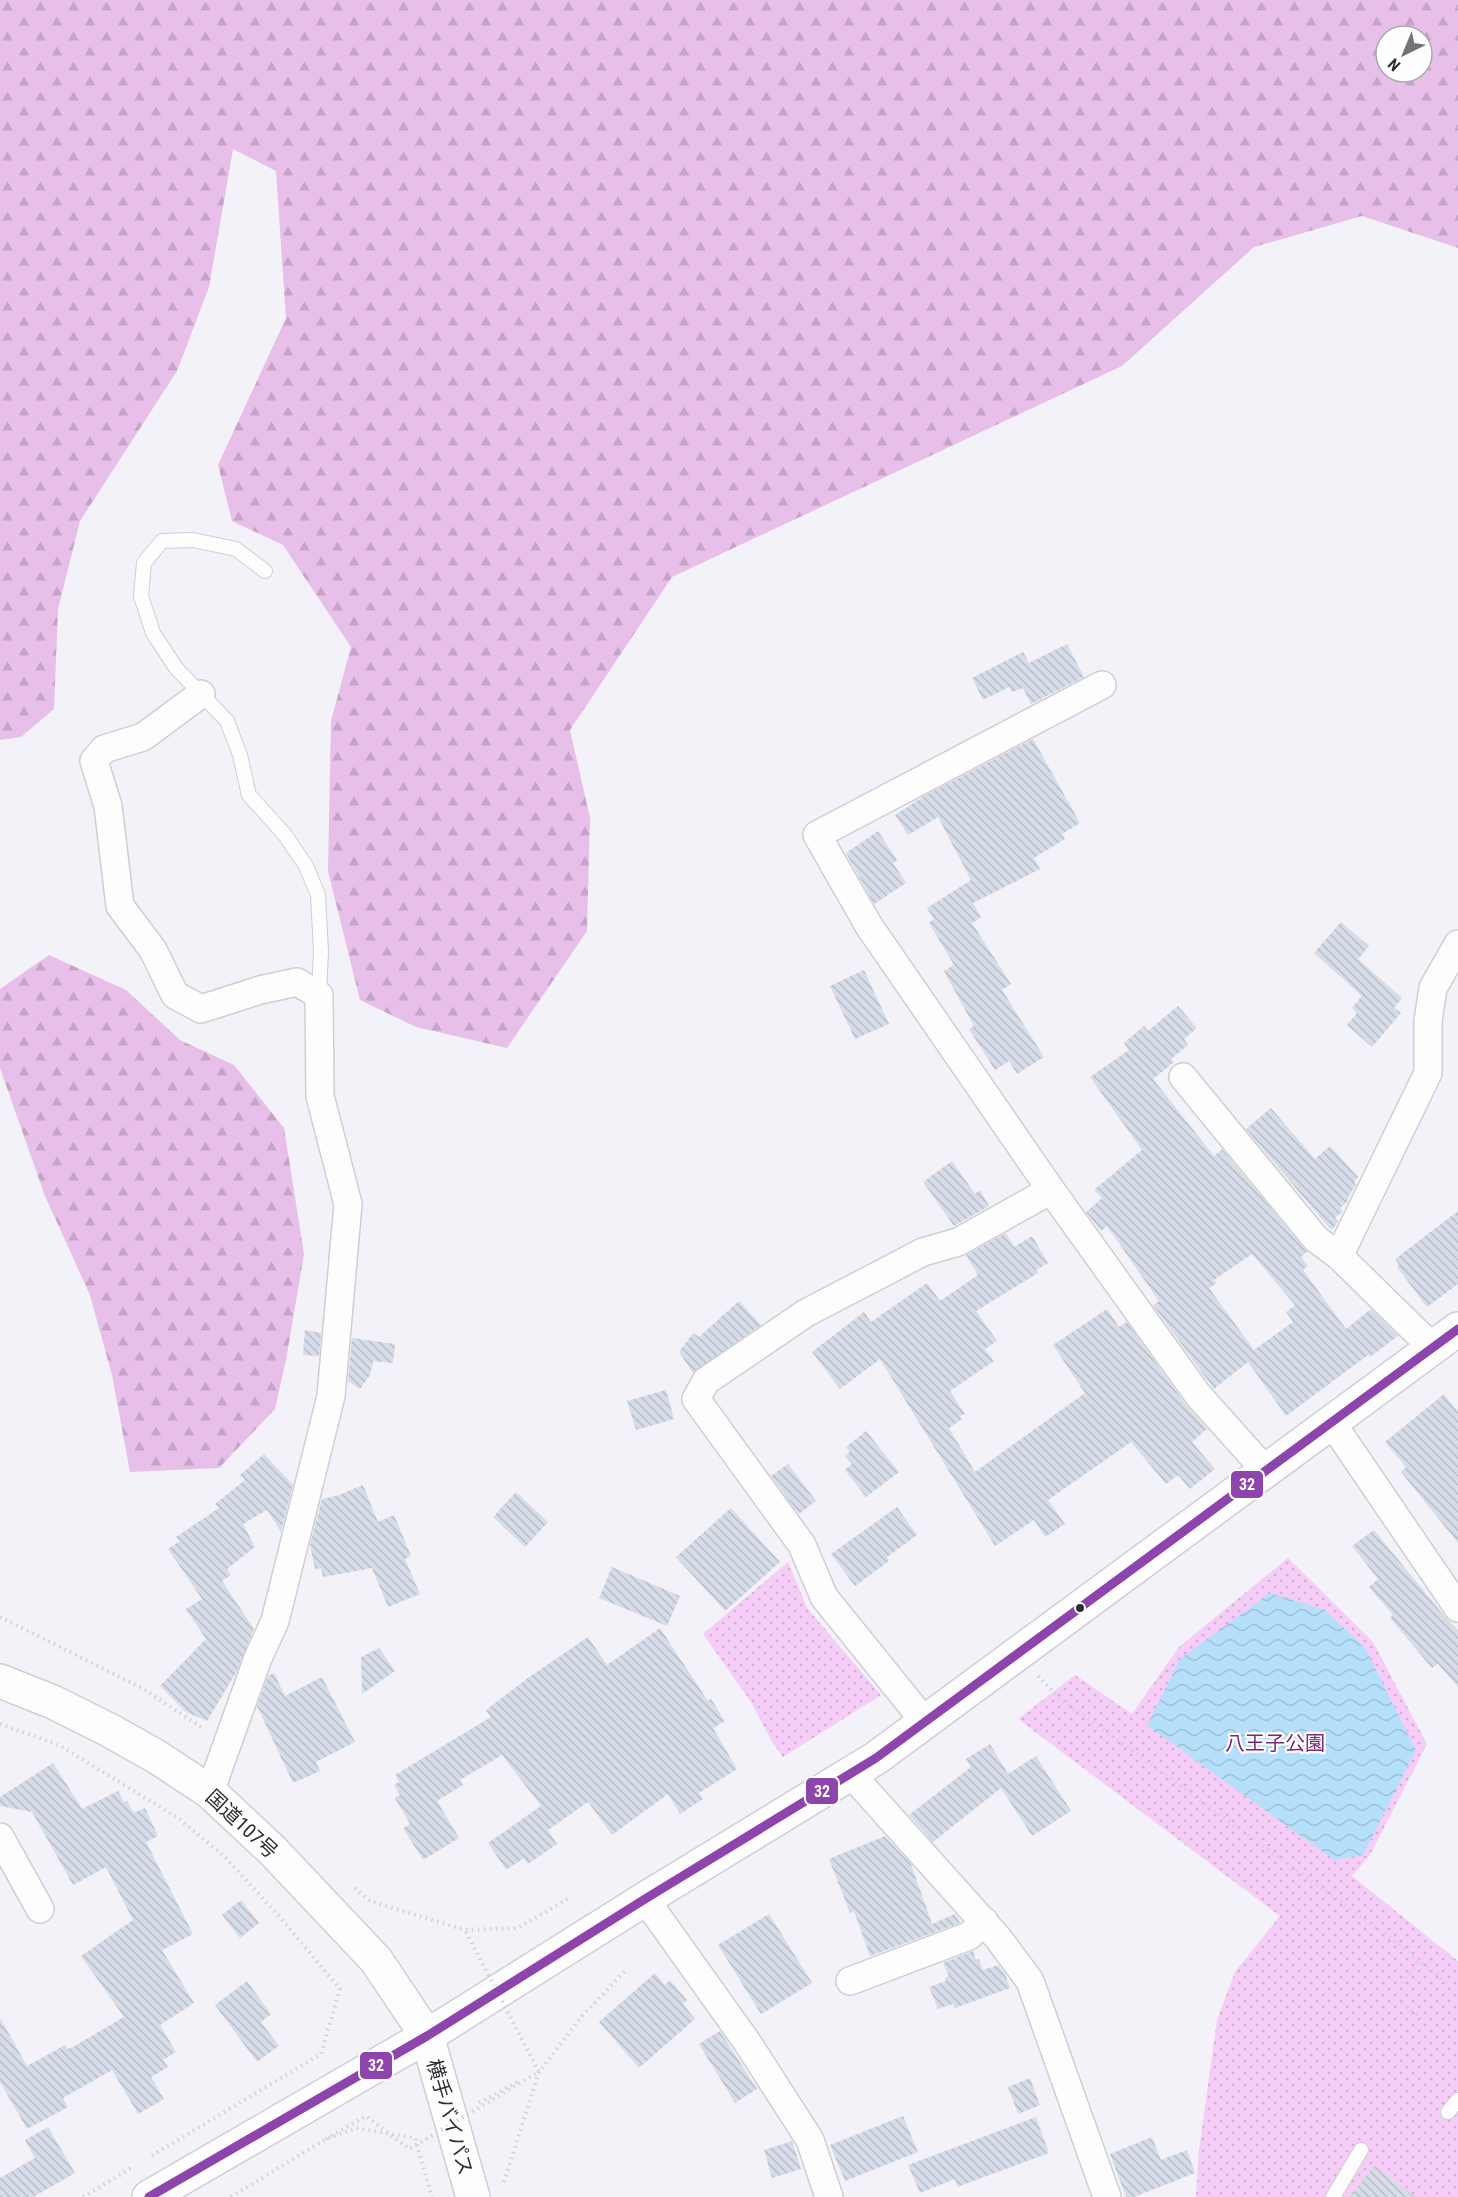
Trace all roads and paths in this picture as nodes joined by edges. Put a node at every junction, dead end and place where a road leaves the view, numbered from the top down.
1 (265, 571) dead end
2 (1102, 685) dead end
3 (201, 694) junction
4 (1458, 944) edge
5 (319, 995) junction
6 (1183, 1077) dead end
7 (1051, 1190) junction
8 (1339, 1256) junction
9 (1445, 1338) edge
10 (1332, 1423) junction
11 (1266, 1471) junction
12 (1458, 1608) edge
13 (0, 1617) edge
14 (1017, 1654) junction
15 (0, 1681) edge
16 (925, 1722) junction
17 (0, 1724) edge
18 (227, 1744) junction
19 (850, 1773) junction
20 (210, 1792) junction
21 (0, 1837) edge
22 (571, 1897) dead end
23 (645, 1899) junction
24 (369, 1901) dead end
25 (40, 1909) dead end
26 (984, 1921) junction
27 (465, 1930) junction
28 (1419, 1961) junction
29 (626, 1970) dead end
30 (850, 1981) dead end
31 (1402, 1983) dead end
32 (1450, 1986) dead end
33 (1402, 2003) dead end
34 (1423, 2020) dead end
35 (427, 2036) junction
36 (539, 2072) junction
37 (1458, 2100) edge
38 (1448, 2112) dead end
39 (326, 2139) junction
40 (1361, 2150) dead end
41 (144, 2160) dead end
42 (134, 2166) dead end
43 (504, 2182) dead end
44 (83, 2197) edge
45 (149, 2197) edge
46 (231, 2197) edge
47 (432, 2197) edge
48 (472, 2197) edge
49 (829, 2197) edge
50 (1107, 2197) edge
51 (1333, 2197) edge

1 - 3 lane
2 - 7 street
3 - 5 lane
3 - 5 street
4 - 8 street
5 - 18 street
6 - 8 street
7 - 11 street
7 - 16 street
8 - 9 street
9 - 10 main road
10 - 11 main road
10 - 12 street
11 - 14 main road
13 - 18 path
14 - 16 main road
14 - 28 path
15 - 20 main road, 国道107号
16 - 19 main road
17 - 41 path
18 - 20 street
19 - 23 main road
19 - 26 street
20 - 35 main road, 国道107号
21 - 25 street
22 - 27 path
23 - 35 main road
23 - 49 street
24 - 27 path
26 - 30 street
26 - 50 street
27 - 36 path, bridge
28 - 31 path
28 - 32 path
29 - 36 path
33 - 34 path
35 - 45 main road
35 - 48 main road, 横手バイパス
36 - 39 path, bridge
36 - 43 path
37 - 38 lane
39 - 46 path
39 - 47 path
40 - 51 lane
42 - 44 path

